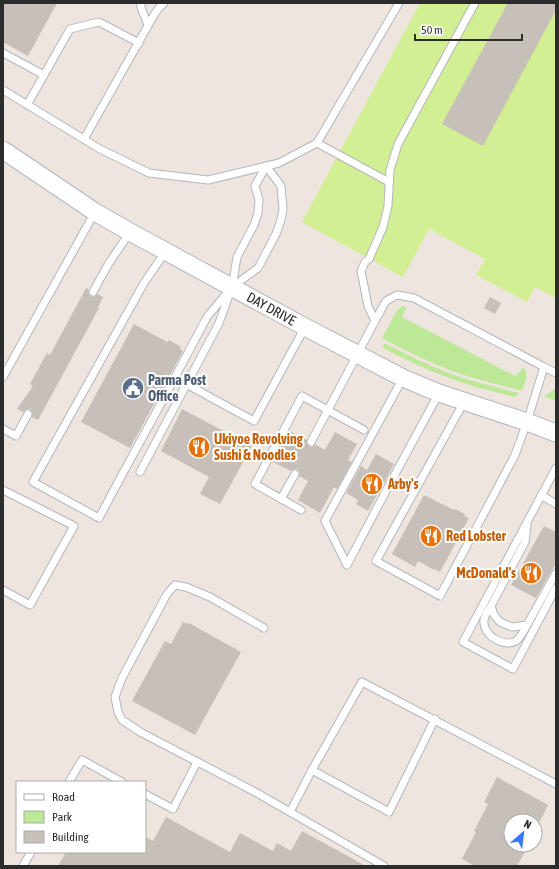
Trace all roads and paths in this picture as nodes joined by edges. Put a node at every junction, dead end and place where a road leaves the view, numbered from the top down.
1 (140, 3) edge
2 (164, 3) edge
3 (399, 3) edge
4 (475, 3) edge
5 (148, 25) junction
6 (139, 43) junction
7 (3, 53) edge
8 (44, 75) junction
9 (3, 90) edge
10 (27, 105) junction
11 (84, 139) junction
12 (317, 143) junction
13 (3, 150) edge
14 (266, 166) junction
15 (389, 182) junction
16 (95, 212) junction
17 (130, 232) junction
18 (166, 251) junction
19 (232, 287) junction
20 (93, 292) dead end
21 (375, 321) junction
22 (305, 326) junction
23 (357, 354) junction
24 (544, 367) junction
25 (556, 373) edge
26 (3, 377) edge
27 (403, 378) junction
28 (186, 384) junction
29 (439, 393) junction
30 (464, 402) junction
31 (327, 410) junction
32 (28, 414) dead end
33 (527, 422) junction
34 (3, 429) edge
35 (364, 430) dead end
36 (556, 433) edge
37 (311, 442) dead end
38 (556, 468) edge
39 (140, 472) dead end
40 (295, 474) dead end
41 (3, 490) edge
42 (541, 495) junction
43 (282, 498) junction
44 (556, 504) edge
45 (301, 510) dead end
46 (527, 522) junction
47 (556, 573) edge
48 (556, 588) edge
49 (3, 590) edge
50 (491, 606) junction
51 (527, 625) junction
52 (264, 628) dead end
53 (435, 720) junction
54 (197, 762) junction
55 (312, 770) junction
56 (71, 781) edge
57 (120, 781) edge
58 (556, 784) edge
59 (146, 795) edge
60 (290, 812) junction
61 (30, 853) edge
62 (23, 866) edge
63 (384, 866) edge

1 - 5 lane
2 - 5 lane
3 - 12 lane
4 - 15 lane
5 - 6 lane
6 - 8 lane
6 - 11 lane
7 - 8 lane
8 - 10 lane
9 - 10 lane
10 - 11 lane
11 - 14 lane
12 - 14 lane
12 - 15 lane
13 - 16 street, DAY DRIVE
14 - 19 lane
14 - 19 lane
15 - 21 lane
16 - 17 street, DAY DRIVE
16 - 26 lane
17 - 18 street, DAY DRIVE
17 - 20 lane
18 - 19 street, DAY DRIVE
18 - 19 lane
19 - 22 street, DAY DRIVE
19 - 28 lane
21 - 23 lane
21 - 24 lane
22 - 23 street, DAY DRIVE
22 - 28 lane
23 - 27 street, DAY DRIVE
23 - 31 lane
24 - 25 lane
24 - 33 lane
27 - 29 street, DAY DRIVE
27 - 29 lane
28 - 39 lane
29 - 30 street, DAY DRIVE
30 - 33 street, DAY DRIVE
30 - 33 lane
31 - 35 lane
31 - 37 lane
31 - 43 lane
32 - 34 lane
33 - 36 street, DAY DRIVE
38 - 42 lane
40 - 43 lane
41 - 49 lane
42 - 44 lane
42 - 46 lane
43 - 45 lane
46 - 48 lane
46 - 50 lane
47 - 51 lane
50 - 51 lane
50 - 51 lane
52 - 54 lane
53 - 55 lane
53 - 55 lane
53 - 58 lane
54 - 59 lane
54 - 60 lane
55 - 60 lane
56 - 57 lane
60 - 63 lane
61 - 62 lane

